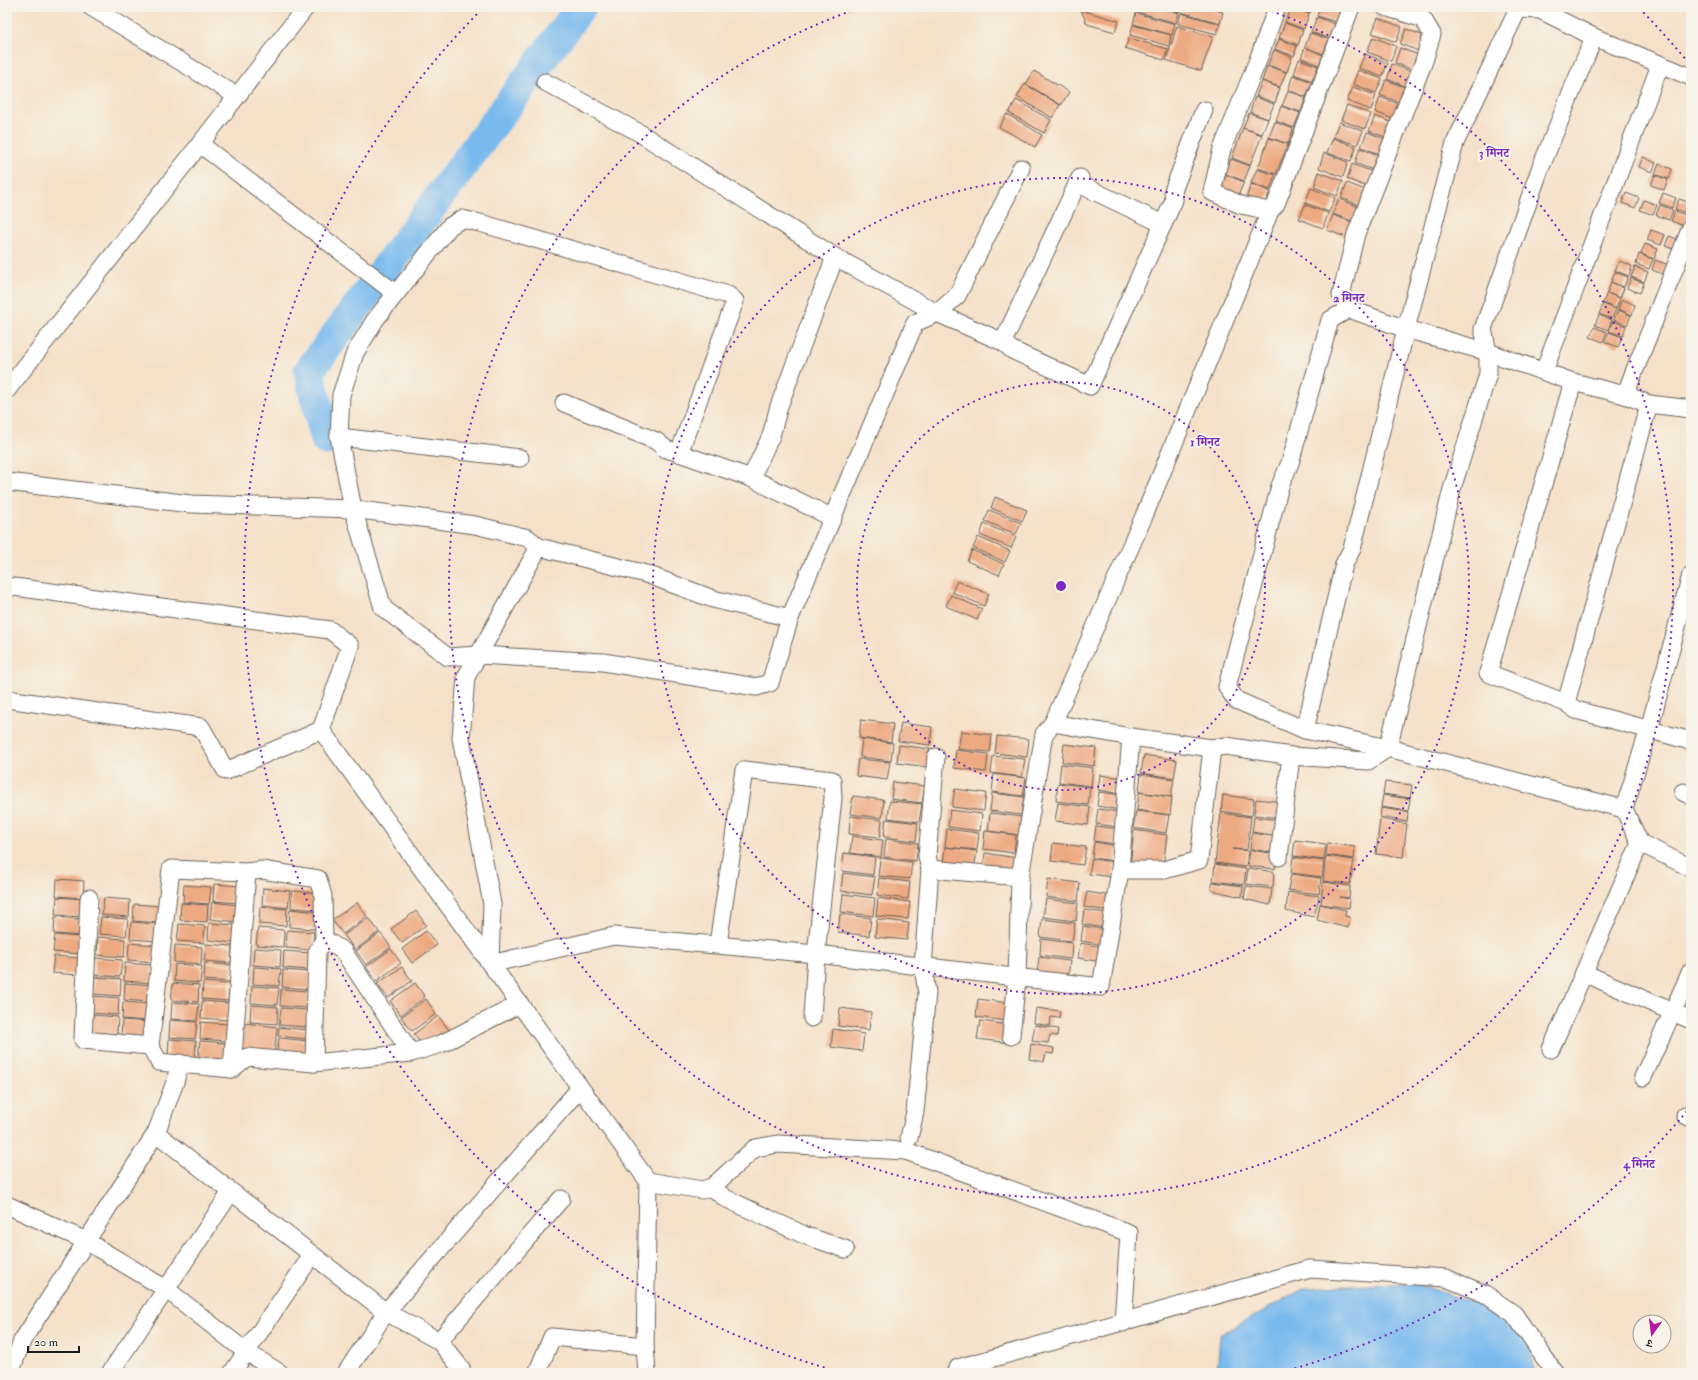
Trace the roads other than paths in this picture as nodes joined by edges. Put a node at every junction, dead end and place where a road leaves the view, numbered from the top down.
1 (91, 7) edge
2 (306, 7) edge
3 (1277, 7) edge
4 (1352, 7) edge
5 (1385, 7) edge
6 (1594, 37) junction
7 (1660, 65) junction
8 (1691, 77) edge
9 (545, 82) dead end
10 (237, 96) junction
11 (1204, 110) dead end
12 (200, 144) junction
13 (1021, 168) dead end
14 (1270, 211) junction
15 (1163, 224) junction
16 (1691, 227) edge
17 (835, 257) junction
18 (395, 293) junction
19 (1349, 309) junction
20 (937, 313) junction
21 (1406, 329) junction
22 (1003, 342) junction
23 (1488, 352) junction
24 (1544, 372) junction
25 (1573, 382) junction
26 (7, 390) edge
27 (1625, 395) junction
28 (564, 403) dead end
29 (1649, 404) junction
30 (1691, 409) edge
31 (339, 437) junction
32 (679, 453) junction
33 (520, 458) dead end
34 (750, 478) junction
35 (7, 482) edge
36 (353, 509) junction
37 (833, 518) junction
38 (539, 547) junction
39 (1691, 575) edge
40 (7, 586) edge
41 (790, 618) junction
42 (478, 655) junction
43 (7, 700) edge
44 (1566, 703) junction
45 (1053, 723) junction
46 (1649, 729) junction
47 (321, 730) junction
48 (1305, 730) junction
49 (1131, 737) junction
50 (1691, 741) edge
51 (1212, 748) junction
52 (1388, 748) junction
53 (1290, 756) junction
54 (936, 757) dead end
55 (1624, 809) junction
56 (1640, 843) junction
57 (1278, 857) dead end
58 (1691, 868) edge
59 (930, 869) junction
60 (1120, 870) junction
61 (246, 872) junction
62 (1020, 877) junction
63 (89, 898) dead end
64 (324, 939) junction
65 (718, 944) junction
66 (816, 954) junction
67 (490, 964) junction
68 (923, 968) junction
69 (1691, 971) edge
70 (1584, 973) junction
71 (1017, 978) junction
72 (520, 1004) junction
73 (1672, 1012) junction
74 (812, 1018) dead end
75 (1691, 1020) edge
76 (1011, 1036) dead end
77 (150, 1046) junction
78 (1551, 1049) dead end
79 (411, 1053) junction
80 (180, 1063) junction
81 (314, 1063) junction
82 (232, 1069) junction
83 (1643, 1077) dead end
84 (580, 1088) junction
85 (156, 1132) junction
86 (909, 1138) dead end
87 (648, 1181) junction
88 (712, 1187) junction
89 (231, 1192) junction
90 (560, 1199) dead end
91 (7, 1205) edge
92 (86, 1241) junction
93 (845, 1250) dead end
94 (312, 1255) junction
95 (166, 1289) junction
96 (386, 1312) junction
97 (1123, 1323) junction
98 (439, 1340) junction
99 (645, 1346) junction
100 (246, 1351) junction
101 (10, 1373) edge
102 (110, 1373) edge
103 (232, 1373) edge
104 (280, 1373) edge
105 (346, 1373) edge
106 (458, 1373) edge
107 (536, 1373) edge
108 (647, 1373) edge
109 (955, 1373) edge
110 (1555, 1373) edge

1 - 10 street
2 - 10 street
3 - 14 street
4 - 14 street
5 - 19 street
6 - 7 street
6 - 21 street
6 - 23 street
7 - 8 street
7 - 24 street
9 - 17 street
10 - 12 street
11 - 15 street
12 - 18 street
12 - 26 street
13 - 20 street
14 - 45 street
15 - 22 street
15 - 22 street
16 - 27 street
17 - 20 street
17 - 34 street
18 - 31 street
18 - 32 street
19 - 21 street
19 - 48 street
20 - 22 street
20 - 37 street
21 - 23 street
21 - 48 street
23 - 24 street
23 - 52 street
24 - 25 street
25 - 27 street
25 - 44 street
27 - 29 street
28 - 32 street
29 - 30 street
29 - 44 street
31 - 33 street
31 - 36 street
32 - 34 street
34 - 37 street
35 - 36 street
36 - 38 street
36 - 42 street
37 - 41 street
38 - 41 street
38 - 42 street
39 - 46 street
40 - 47 street
41 - 42 street
42 - 67 street
43 - 47 street
44 - 46 street
45 - 49 street
45 - 62 street
46 - 50 street
46 - 55 street
47 - 67 street
48 - 52 street
49 - 51 street
49 - 60 street
51 - 53 street
51 - 60 street
52 - 53 street
52 - 55 street
53 - 57 street
54 - 59 street
55 - 56 street
56 - 58 street
56 - 70 street
59 - 62 street
59 - 68 street
60 - 71 street
61 - 64 street
61 - 77 street
61 - 82 street
62 - 71 street
63 - 77 street
64 - 79 street
64 - 81 street
65 - 66 street
65 - 66 street
65 - 67 street
66 - 68 street
66 - 74 street
67 - 72 street
68 - 71 street
68 - 86 street
69 - 73 street
70 - 73 street
70 - 78 street
71 - 76 street
72 - 79 street
72 - 84 street
73 - 75 street
73 - 83 street
77 - 80 street
79 - 81 street
80 - 82 street
80 - 85 street
81 - 82 street
84 - 87 street
84 - 96 street
85 - 89 street
85 - 92 street
87 - 88 street
87 - 99 street
88 - 93 street
88 - 97 street
89 - 94 street
89 - 95 street
90 - 98 street
91 - 92 street
92 - 95 street
92 - 101 street
94 - 96 street
94 - 100 street
95 - 100 street
95 - 102 street
96 - 98 street
96 - 105 street
97 - 109 street
97 - 110 street
98 - 106 street
99 - 107 street
99 - 108 street
100 - 103 street
100 - 104 street

